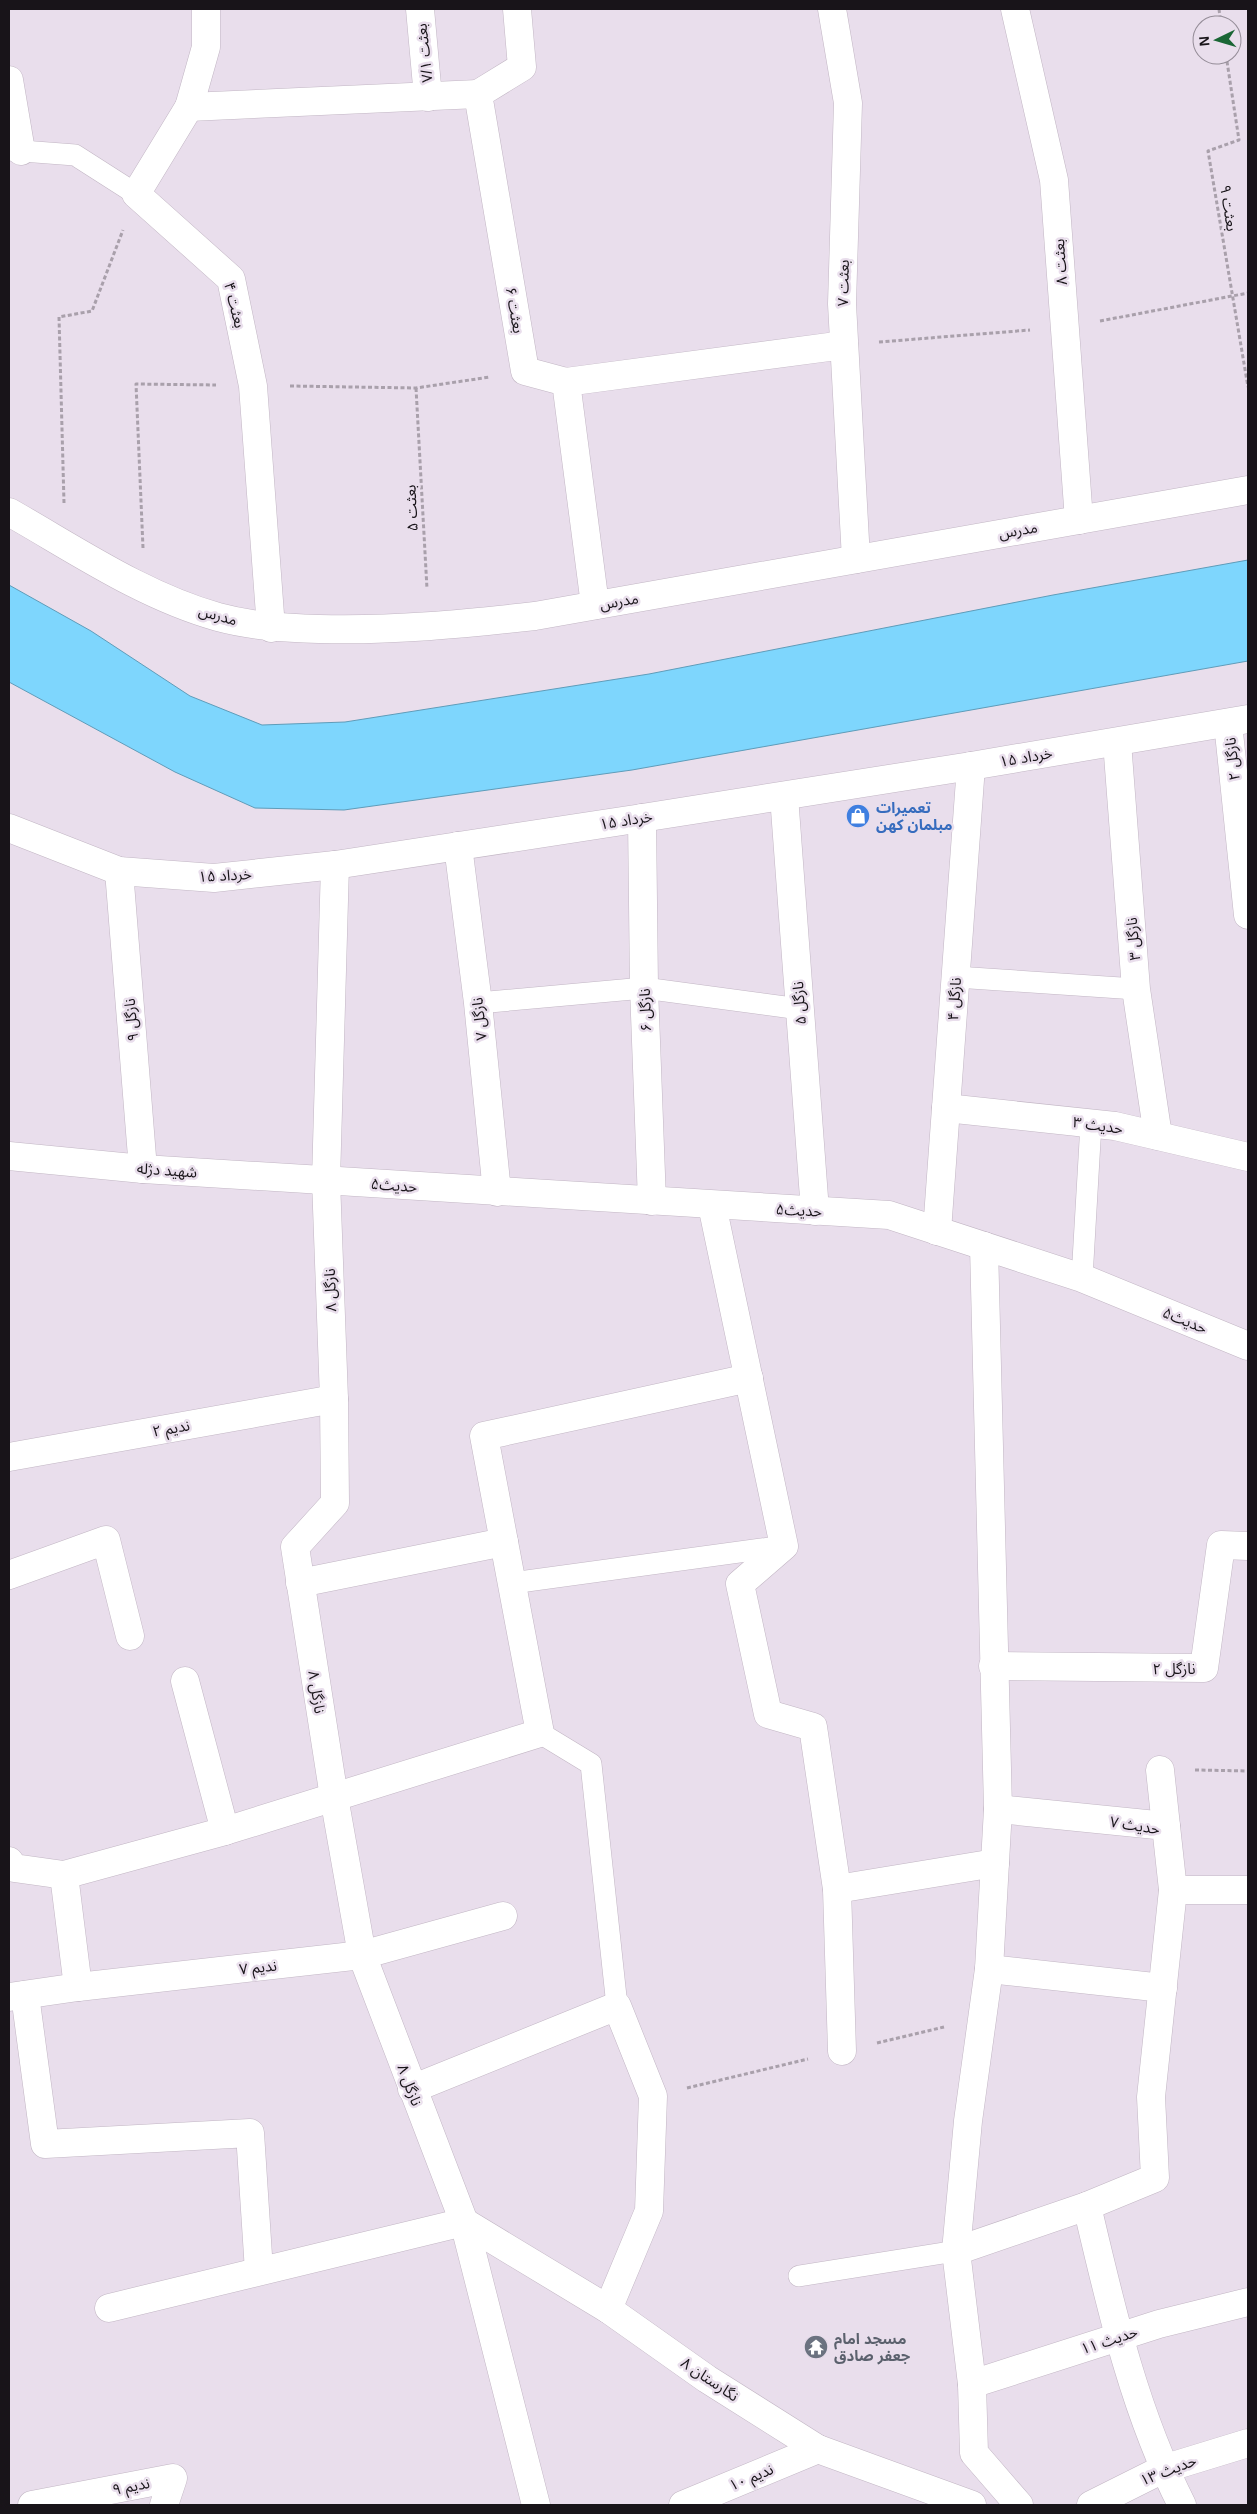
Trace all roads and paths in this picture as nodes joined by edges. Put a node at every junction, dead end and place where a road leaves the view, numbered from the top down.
1 (206, 9) edge
2 (420, 9) edge
3 (516, 9) edge
4 (832, 9) edge
5 (1014, 9) edge
6 (1228, 65) edge
7 (9, 80) edge
8 (478, 94) junction
9 (428, 97) junction
10 (189, 107) junction
11 (15, 150) edge
12 (136, 194) junction
13 (844, 345) junction
14 (525, 371) junction
15 (566, 382) junction
16 (253, 386) junction
17 (1248, 386) edge
18 (416, 388) junction
19 (1248, 490) edge
20 (9, 512) edge
21 (1079, 520) junction
22 (65, 544) junction
23 (856, 559) junction
24 (144, 589) junction
25 (595, 605) junction
26 (430, 627) junction
27 (271, 628) junction
28 (1238, 721) edge
29 (1117, 742) junction
30 (971, 766) junction
31 (784, 796) junction
32 (642, 818) junction
33 (9, 828) edge
34 (458, 846) junction
35 (335, 865) junction
36 (119, 871) junction
37 (1248, 915) edge
38 (956, 977) junction
39 (644, 988) junction
40 (1136, 989) junction
41 (478, 1003) junction
42 (800, 1009) junction
43 (946, 1108) junction
44 (1091, 1124) junction
45 (1158, 1136) junction
46 (9, 1156) edge
47 (1248, 1157) edge
48 (143, 1169) junction
49 (326, 1180) junction
50 (497, 1192) junction
51 (652, 1201) junction
52 (712, 1205) junction
53 (815, 1210) junction
54 (937, 1231) junction
55 (984, 1246) junction
56 (1082, 1278) junction
57 (1248, 1346) edge
58 (749, 1378) junction
59 (334, 1399) junction
60 (9, 1457) edge
61 (504, 1542) junction
62 (784, 1546) junction
63 (1248, 1546) edge
64 (9, 1575) edge
65 (300, 1583) junction
66 (512, 1583) junction
67 (130, 1636) dead end
68 (993, 1666) junction
69 (186, 1682) dead end
70 (540, 1733) junction
71 (1160, 1770) joint
72 (1248, 1771) edge
73 (334, 1797) junction
74 (998, 1809) junction
75 (1166, 1826) junction
76 (225, 1830) junction
77 (9, 1861) edge
78 (995, 1863) junction
79 (64, 1875) junction
80 (837, 1889) junction
81 (1173, 1890) junction
82 (1248, 1890) edge
83 (503, 1916) dead end
84 (362, 1955) junction
85 (989, 1970) junction
86 (78, 1987) junction
87 (1163, 1988) junction
88 (17, 1996) edge
89 (617, 2006) junction
90 (842, 2051) dead end
91 (412, 2089) junction
92 (1087, 2206) junction
93 (464, 2222) junction
94 (956, 2251) junction
95 (259, 2271) junction
96 (799, 2276) dead end
97 (1248, 2302) edge
98 (109, 2308) dead end
99 (608, 2309) junction
100 (1118, 2337) junction
101 (972, 2384) junction
102 (1248, 2443) edge
103 (818, 2449) junction
104 (1163, 2469) junction
105 (32, 2505) edge
106 (164, 2505) edge
107 (536, 2505) edge
108 (683, 2505) edge
109 (972, 2505) edge
110 (1019, 2505) edge
111 (1092, 2505) edge
112 (1182, 2505) edge

1 - 10 street
2 - 9 street, بعثت ۷/۱
3 - 8 street
4 - 13 street, بعثت ۷
5 - 21 street, بعثت ۸
6 - 17 path, بعثت ۹
7 - 11 street
8 - 9 street
8 - 14 street, بعثت ۶
9 - 10 street
10 - 12 street
11 - 12 lane
12 - 16 street, بعثت ۴
12 - 22 path
13 - 15 street
13 - 23 street, بعثت ۷
14 - 15 street
14 - 18 path
15 - 25 street
16 - 18 path
16 - 24 path
16 - 27 street, بعثت ۴
18 - 26 path, بعثت ۵
19 - 21 street, مدرس
20 - 22 street, مدرس
21 - 23 street, مدرس
22 - 24 street, مدرس
23 - 25 street, مدرس
24 - 27 street, مدرس
25 - 26 street, مدرس
26 - 27 street, مدرس
28 - 29 street, ۱۵ خرداد
28 - 37 street, نازگل ۲
29 - 30 street, ۱۵ خرداد
29 - 40 street, نازگل ۳
30 - 31 street, ۱۵ خرداد
30 - 38 street, نازگل ۴
31 - 32 street, ۱۵ خرداد
31 - 42 street, نازگل ۵
32 - 34 street, ۱۵ خرداد
32 - 39 street, نازگل ۶
33 - 36 street, ۱۵ خرداد
34 - 35 street, ۱۵ خرداد
34 - 41 street, نازگل ۷
35 - 36 street, ۱۵ خرداد
35 - 49 street, نازگل ۸
36 - 48 street, نازگل ۹
38 - 40 lane
38 - 43 street, نازگل ۴
39 - 41 lane
39 - 42 lane
39 - 51 street, نازگل ۶
40 - 45 street, نازگل ۳
41 - 50 street, نازگل ۷
42 - 53 street, نازگل ۵
43 - 44 street, حدیث ۳
43 - 54 street, نازگل ۴
44 - 45 street, حدیث ۳
44 - 56 lane
45 - 47 street, حدیث ۳
46 - 48 street, شهید دژله
48 - 49 street, شهید دژله
49 - 50 street, حدیث۵
49 - 59 street, نازگل ۸
50 - 51 street, حدیث۵
51 - 52 street, حدیث۵
52 - 53 street, حدیث۵
52 - 58 street
53 - 54 street, حدیث۵
54 - 55 street, حدیث۵
55 - 56 street, حدیث۵
55 - 68 street
56 - 57 street, حدیث۵
58 - 61 street
58 - 62 street
59 - 60 street, ندیم ۲
59 - 65 street, نازگل ۸
61 - 65 street
61 - 66 street
62 - 66 lane
62 - 80 street
63 - 68 street, نازگل ۲
64 - 67 street
65 - 73 street, نازگل ۸
66 - 70 street
68 - 74 street
69 - 76 street
70 - 73 street
70 - 89 lane
71 - 72 path
71 - 75 street
73 - 76 street
73 - 84 street, نازگل ۸
74 - 75 street, حدیث ۷
74 - 78 street
75 - 81 street, حدیث ۷
76 - 79 street
77 - 79 street
78 - 80 street
78 - 85 street
79 - 86 street
80 - 90 street
81 - 82 street
81 - 87 street, حدیث ۷
83 - 84 street, ندیم ۷
84 - 86 street, ندیم ۷
84 - 91 street, نازگل ۸
85 - 87 street
85 - 94 street
86 - 88 street, ندیم ۷
87 - 92 street, حدیث ۷
88 - 95 street
89 - 91 street
89 - 99 street
91 - 93 street, نازگل ۸
92 - 94 street
92 - 100 street
93 - 95 street
93 - 99 street, نگارستان ۸
93 - 107 street, نازگل ۸
94 - 96 lane
94 - 101 street
95 - 98 street
97 - 100 street, حدیث ۱۱
99 - 103 street, نگارستان ۸
100 - 101 street, حدیث ۱۱
100 - 104 street
101 - 110 street
102 - 104 street, حدیث ۱۳
103 - 108 street, ندیم ۱۰
103 - 109 street, نگارستان ۸
104 - 111 street, حدیث ۱۳
104 - 112 street
105 - 106 street, ندیم ۹

